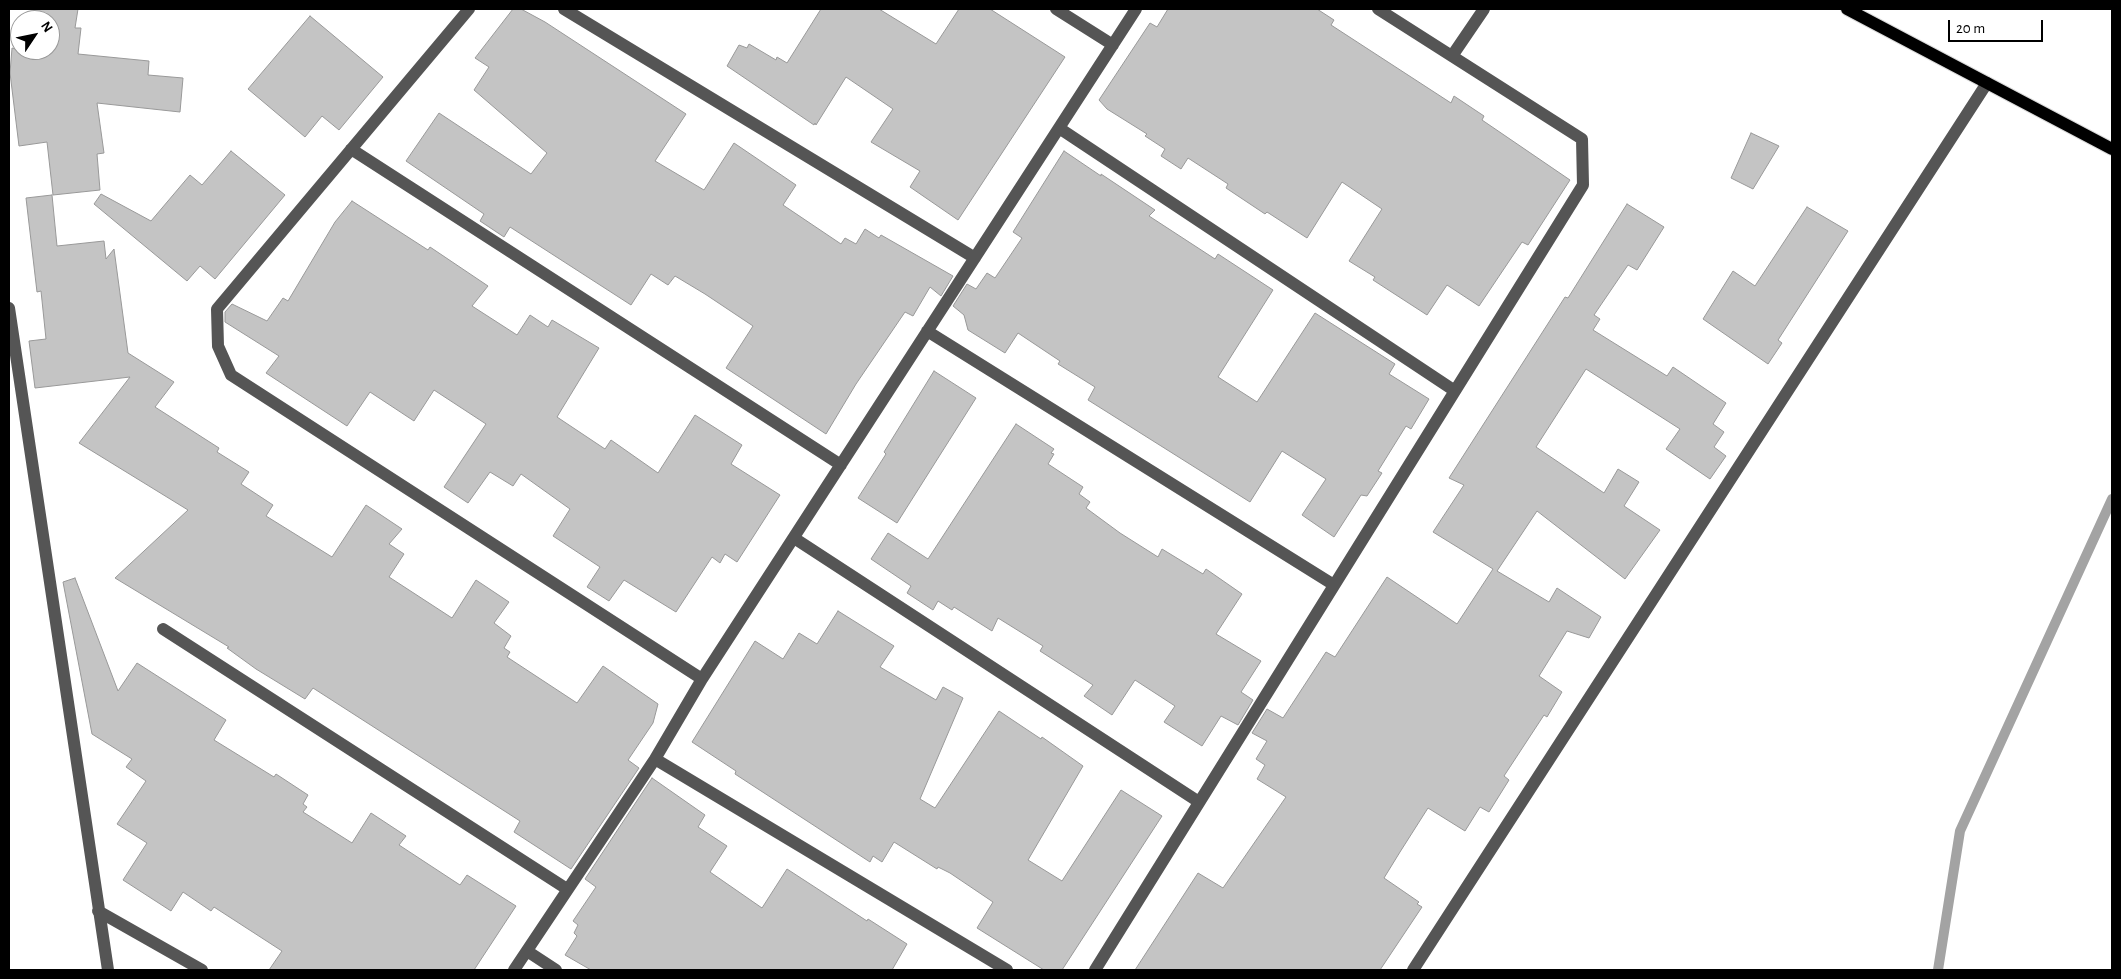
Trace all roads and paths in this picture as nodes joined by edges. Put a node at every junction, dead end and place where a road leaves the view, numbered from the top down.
1 (469, 9) edge
2 (564, 9) edge
3 (1056, 9) edge
4 (1136, 9) edge
5 (1378, 9) edge
6 (1484, 9) edge
7 (1847, 9) edge
8 (1113, 45) junction
9 (1452, 56) junction
10 (1987, 83) junction
11 (1059, 128) junction
12 (351, 149) junction
13 (2112, 149) edge
14 (975, 258) junction
15 (9, 308) edge
16 (927, 331) junction
17 (1455, 391) junction
18 (841, 465) junction
19 (794, 538) junction
20 (1334, 586) junction
21 (163, 629) dead end
22 (702, 679) junction
23 (655, 759) junction
24 (1199, 802) junction
25 (567, 889) junction
26 (98, 911) junction
27 (526, 951) junction
28 (108, 970) edge
29 (202, 970) edge
30 (514, 970) edge
31 (556, 970) edge
32 (1007, 970) edge
33 (1095, 970) edge
34 (1412, 970) edge

1 - 12 street
2 - 14 street
3 - 8 street
4 - 8 street
5 - 9 street
6 - 9 street
7 - 10 main road
8 - 11 street
9 - 17 street
10 - 13 main road
10 - 34 street
11 - 14 street
11 - 17 street
12 - 18 street
12 - 22 street
14 - 16 street
15 - 26 street
16 - 18 street
16 - 20 street
17 - 20 street
18 - 19 street
19 - 22 street
19 - 24 street
20 - 24 street
21 - 25 street
22 - 23 street
23 - 25 street
23 - 32 street
24 - 33 street
25 - 27 street
26 - 28 street
26 - 29 street
27 - 30 street
27 - 31 street

